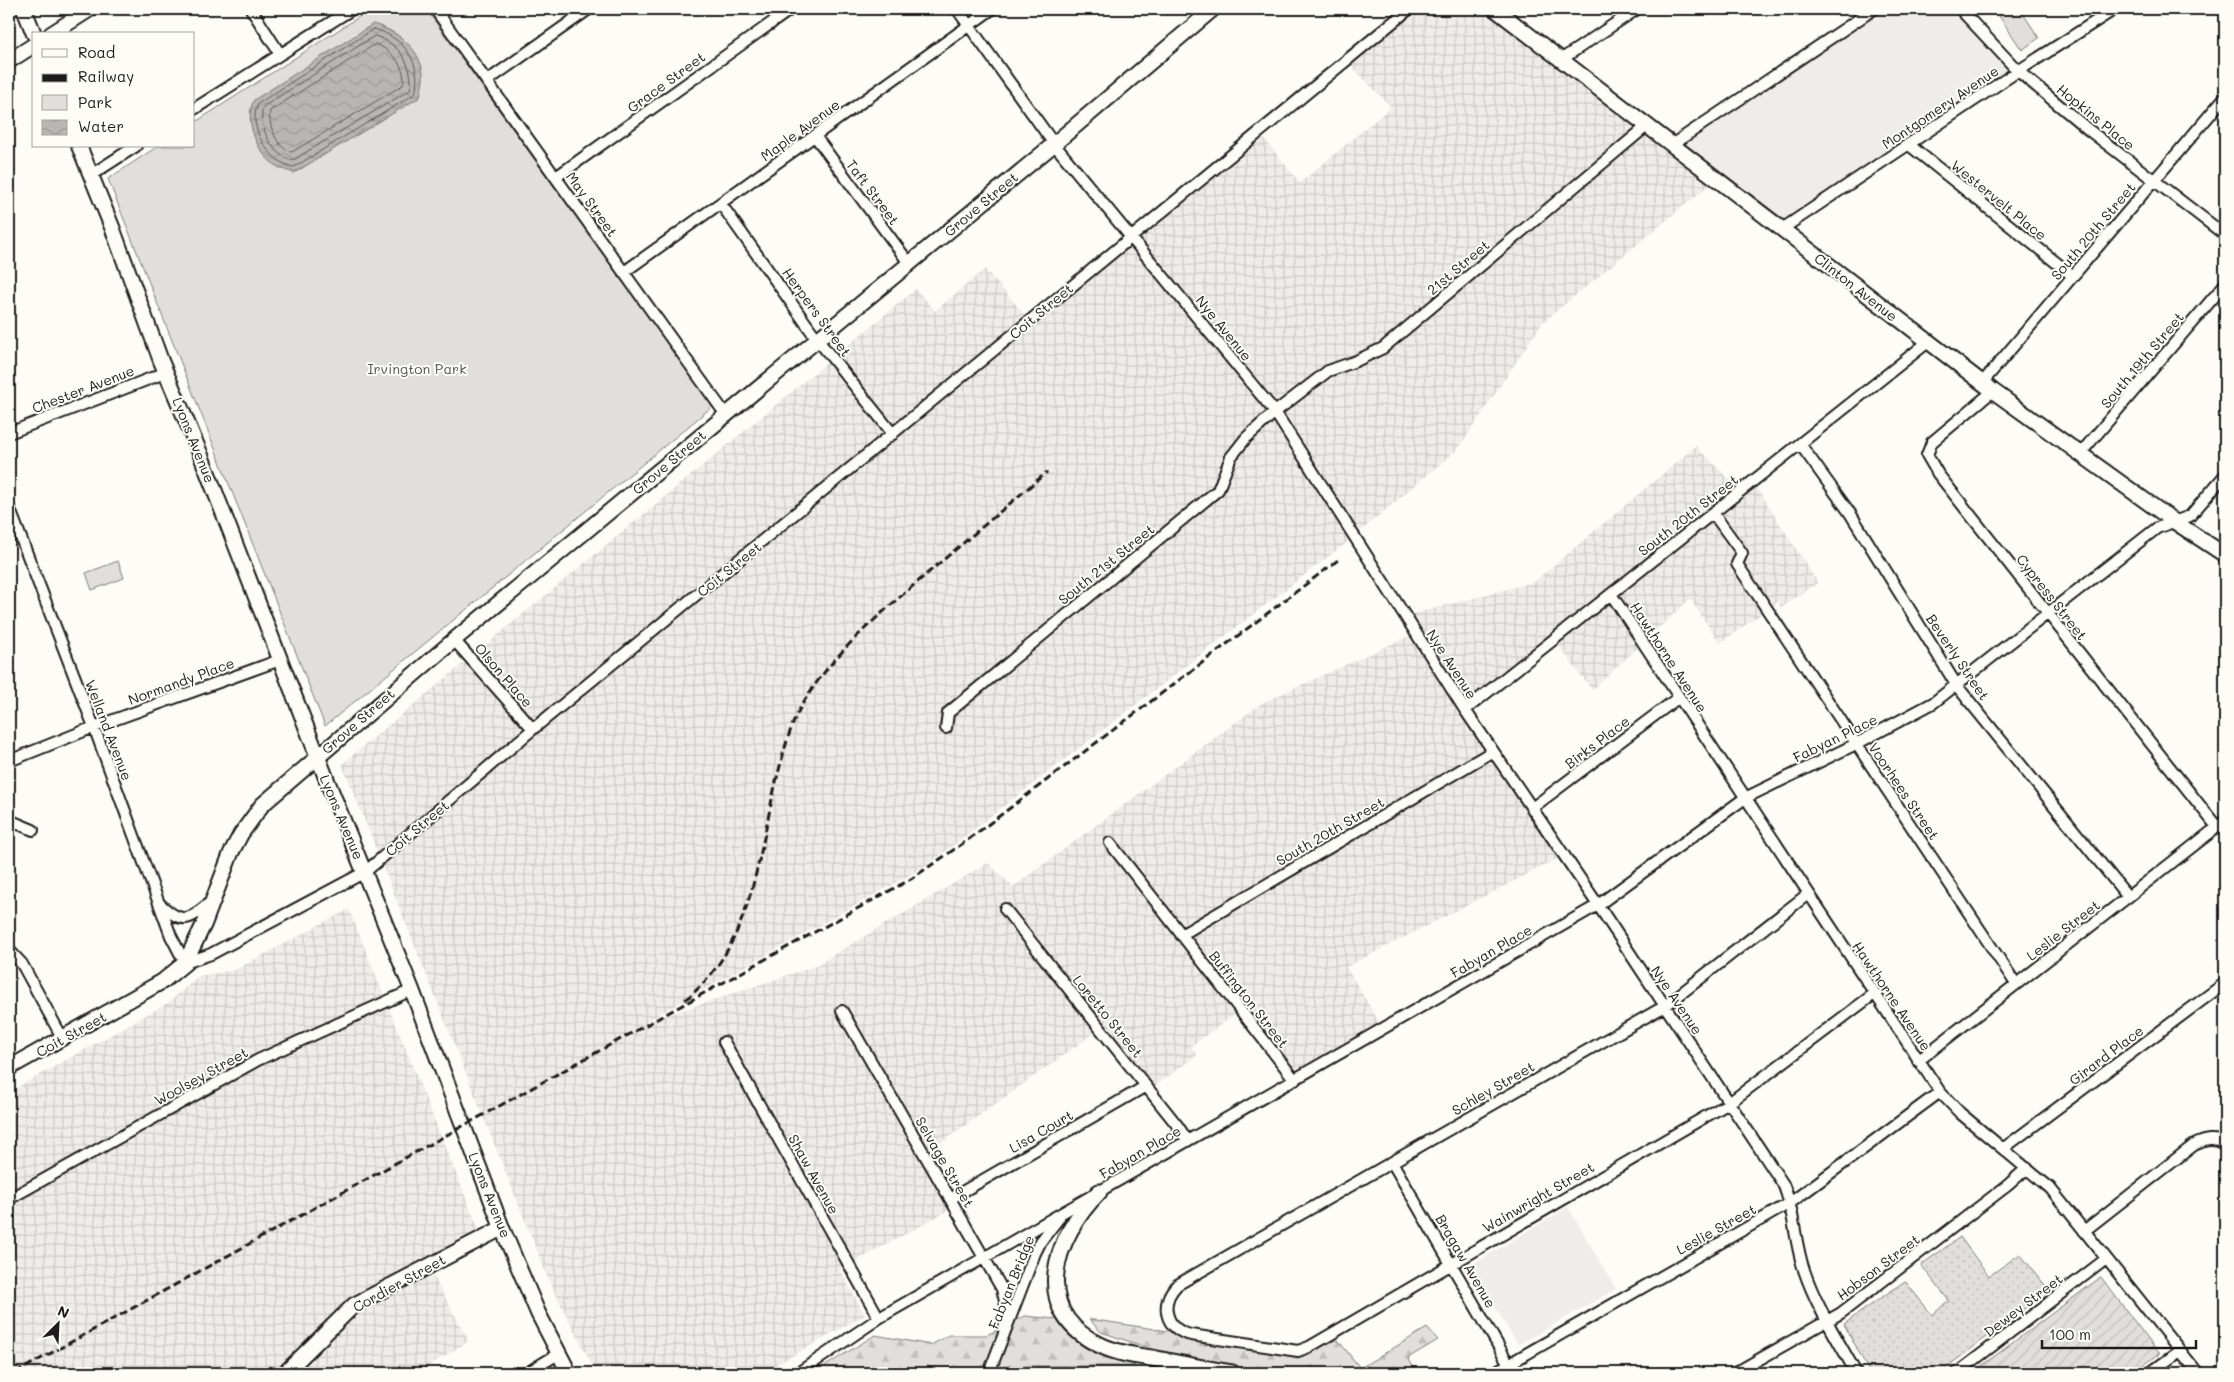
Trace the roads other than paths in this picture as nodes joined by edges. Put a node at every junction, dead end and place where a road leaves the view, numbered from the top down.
1 (24, 9) edge
2 (90, 9) edge
3 (251, 9) edge
4 (352, 9) edge
5 (435, 9) edge
6 (589, 9) edge
7 (791, 9) edge
8 (957, 9) edge
9 (992, 9) edge
10 (1214, 9) edge
11 (1409, 9) edge
12 (1495, 9) edge
13 (1638, 9) edge
14 (1874, 9) edge
15 (1960, 9) edge
16 (2115, 9) edge
17 (969, 25) junction
18 (33, 32) edge
19 (53, 32) edge
20 (32, 46) edge
21 (280, 54) junction
22 (1562, 59) junction
23 (9, 61) edge
24 (2018, 71) junction
25 (486, 80) junction
26 (2225, 97) edge
27 (195, 108) edge
28 (1648, 125) junction
29 (815, 136) junction
30 (1054, 144) junction
31 (1673, 144) junction
32 (1908, 144) junction
33 (81, 148) edge
34 (133, 148) edge
35 (91, 175) junction
36 (556, 177) junction
37 (2155, 180) junction
38 (722, 204) junction
39 (1782, 229) junction
40 (2225, 235) edge
41 (1131, 237) junction
42 (909, 263) junction
43 (624, 272) junction
44 (2073, 276) junction
45 (2225, 284) edge
46 (817, 339) junction
47 (1928, 342) junction
48 (167, 372) junction
49 (1988, 387) junction
50 (1275, 412) junction
51 (726, 414) junction
52 (9, 433) edge
53 (893, 434) junction
54 (1800, 444) junction
55 (2080, 454) junction
56 (2225, 475) edge
57 (9, 507) edge
58 (1713, 513) junction
59 (2175, 522) junction
60 (2225, 555) edge
61 (1611, 594) junction
62 (2048, 614) junction
63 (454, 640) junction
64 (280, 660) junction
65 (1957, 686) junction
66 (1679, 697) junction
67 (1465, 710) junction
68 (94, 727) junction
69 (946, 728) dead end
70 (533, 729) junction
71 (1856, 744) junction
72 (1493, 751) junction
73 (317, 756) junction
74 (9, 761) edge
75 (1745, 798) junction
76 (1532, 808) junction
77 (9, 820) edge
78 (2221, 824) edge
79 (33, 830) dead end
80 (1110, 843) dead end
81 (365, 872) junction
82 (1808, 894) junction
83 (2128, 897) junction
84 (215, 898) junction
85 (158, 902) junction
86 (1598, 905) junction
87 (1006, 909) dead end
88 (1181, 934) junction
89 (9, 950) edge
90 (185, 963) junction
91 (2225, 983) edge
92 (2016, 984) junction
93 (412, 990) junction
94 (1874, 994) junction
95 (1664, 1006) junction
96 (842, 1010) dead end
97 (63, 1039) junction
98 (724, 1042) dead end
99 (1918, 1061) junction
100 (9, 1068) edge
101 (1295, 1080) junction
102 (1146, 1086) junction
103 (1940, 1092) junction
104 (1729, 1103) junction
105 (1187, 1140) junction
106 (2225, 1144) edge
107 (2004, 1148) junction
108 (1392, 1162) junction
109 (2027, 1168) junction
110 (1099, 1192) junction
111 (9, 1199) edge
112 (950, 1200) junction
113 (1790, 1203) junction
114 (1069, 1209) junction
115 (502, 1228) junction
116 (2084, 1231) junction
117 (983, 1258) junction
118 (2106, 1259) junction
119 (1452, 1264) junction
120 (879, 1318) junction
121 (1827, 1320) junction
122 (1004, 1332) junction
123 (1191, 1335) joint
124 (2180, 1351) junction
125 (558, 1354) junction
126 (1512, 1369) edge
127 (285, 1373) edge
128 (527, 1373) edge
129 (569, 1373) edge
130 (798, 1373) edge
131 (989, 1373) edge
132 (1232, 1373) edge
133 (1493, 1373) edge
134 (1735, 1373) edge
135 (1856, 1373) edge
136 (1957, 1373) edge
137 (2150, 1373) edge
138 (2198, 1373) edge

1 - 18 main road
2 - 19 main road
3 - 21 street
4 - 21 street
5 - 25 street, May Street
6 - 25 street
7 - 36 street, Grace Street
8 - 17 street, Nye Avenue
9 - 17 street, Maple Avenue
10 - 30 main road, Grove Street
11 - 41 street, Coit Street
12 - 22 main road, Clinton Avenue
13 - 22 street
14 - 31 street
15 - 24 street, Hopkins Place
16 - 24 street, Montgomery Avenue
17 - 29 street, Maple Avenue
17 - 30 street, Nye Avenue
20 - 23 main road
21 - 27 street
22 - 28 main road, Clinton Avenue
24 - 32 street, Montgomery Avenue
24 - 37 street, Hopkins Place
25 - 36 street, May Street
26 - 37 street, South 20th Street
28 - 31 main road, Clinton Avenue
28 - 50 street, 21st Street
29 - 38 street, Maple Avenue
29 - 42 street, Taft Street
30 - 41 street, Nye Avenue
30 - 42 main road, Grove Street
31 - 39 main road, Clinton Avenue
32 - 39 street, Montgomery Avenue
32 - 44 street, Westervelt Place
33 - 35 main road, Lyons Avenue
34 - 35 street
35 - 48 main road, Lyons Avenue
36 - 43 street, May Street
37 - 40 street, Hopkins Place
37 - 44 street, South 20th Street
38 - 43 street, Maple Avenue
38 - 46 street, Herpers Street
39 - 47 main road, Clinton Avenue
41 - 50 street, Nye Avenue
41 - 53 street, Coit Street
42 - 46 main road, Grove Street
43 - 51 street, May Street
44 - 49 street, South 20th Street
45 - 55 street, South 19th Street
46 - 51 main road, Grove Street
46 - 53 street, Herpers Street
47 - 49 main road, Clinton Avenue
47 - 54 street, South 20th Street
48 - 52 street, Chester Avenue
48 - 64 main road, Lyons Avenue
49 - 55 main road, Clinton Avenue
49 - 62 street, Cypress Street
50 - 67 street, Nye Avenue
50 - 69 street, South 21st Street
51 - 63 main road, Grove Street
53 - 70 street, Coit Street
54 - 58 street, South 20th Street
54 - 65 street, Beverly Street
55 - 59 main road, Clinton Avenue
56 - 59 street, Fabyan Place
57 - 68 street, Welland Avenue
58 - 61 street, South 20th Street
58 - 71 street, Voorhees Street
59 - 60 main road, Clinton Avenue
59 - 62 street, Fabyan Place
61 - 66 street, Hawthorne Avenue
61 - 67 street, South 20th Street
62 - 65 street, Fabyan Place
62 - 78 street, Cypress Street
63 - 70 street, Olson Place
63 - 73 main road, Grove Street
64 - 68 street, Normandy Place
64 - 73 main road, Lyons Avenue
65 - 71 street, Fabyan Place
65 - 83 street, Beverly Street
66 - 75 street, Hawthorne Avenue
66 - 76 street, Birks Place
67 - 72 street, Nye Avenue
68 - 74 street, Normandy Place
68 - 85 street, Welland Avenue
70 - 81 street, Coit Street
71 - 75 street, Fabyan Place
71 - 92 street, Voorhees Street
72 - 76 street, Nye Avenue
72 - 88 street, South 20th Street
73 - 81 main road, Lyons Avenue
73 - 84 main road, Grove Street
75 - 82 street, Hawthorne Avenue
75 - 86 street, Fabyan Place
76 - 86 street, Nye Avenue
77 - 79 street
78 - 83 street, Leslie Street
80 - 88 street, Buffington Street
81 - 90 street, Coit Street
81 - 93 main road, Lyons Avenue
82 - 94 street, Hawthorne Avenue
82 - 95 street, Schley Street
83 - 92 street, Leslie Street
84 - 85 street
84 - 90 main road, Grove Street
85 - 90 street, Welland Avenue
86 - 95 street, Nye Avenue
86 - 101 street, Fabyan Place
87 - 102 street, Loretto Street
88 - 101 street, Buffington Street
89 - 97 street
90 - 97 main road, Coit Street
91 - 107 street, Girard Place
92 - 99 street, Leslie Street
93 - 111 street, Woolsey Street
93 - 115 main road, Lyons Avenue
94 - 99 street, Hawthorne Avenue
94 - 104 street, Wainwright Street
95 - 104 street, Nye Avenue
95 - 108 street, Schley Street
96 - 112 street, Selvage Street
97 - 100 main road, Coit Street
98 - 120 street, Shaw Avenue
99 - 103 street, Hawthorne Avenue
101 - 105 street, Fabyan Place
102 - 105 street, Loretto Street
102 - 112 street, Lisa Court
103 - 107 street, Hawthorne Avenue
103 - 113 street, Leslie Street
104 - 113 street, Nye Avenue
104 - 119 street, Wainwright Street
105 - 110 street, Fabyan Place
106 - 116 street
107 - 109 street, Hawthorne Avenue
108 - 119 street, Bragaw Avenue
108 - 123 street, Schley Street
109 - 116 street, Hawthorne Avenue
109 - 121 street, Hobson Street
110 - 114 street, Fabyan Place
110 - 132 highway
112 - 117 street, Selvage Street
113 - 121 street, Nye Avenue
113 - 126 street, Leslie Street
114 - 117 street, Fabyan Place
114 - 122 street, Fabyan Bridge
115 - 125 main road, Lyons Avenue
115 - 127 main road, Cordier Street
116 - 118 street, Hawthorne Avenue
117 - 120 street, Fabyan Place
117 - 122 street, Selvage Street
118 - 124 street, Hawthorne Avenue
118 - 136 street, Dewey Street
119 - 123 street, Wainwright Street
119 - 126 street, Bragaw Avenue
120 - 130 street, Fabyan Place
121 - 134 street, Hobson Street
121 - 135 street, Nye Avenue
122 - 131 street, Fabyan Bridge
124 - 137 street
124 - 138 street, Hawthorne Avenue
125 - 128 street
125 - 129 main road, Lyons Avenue
126 - 133 street, Leslie Street

